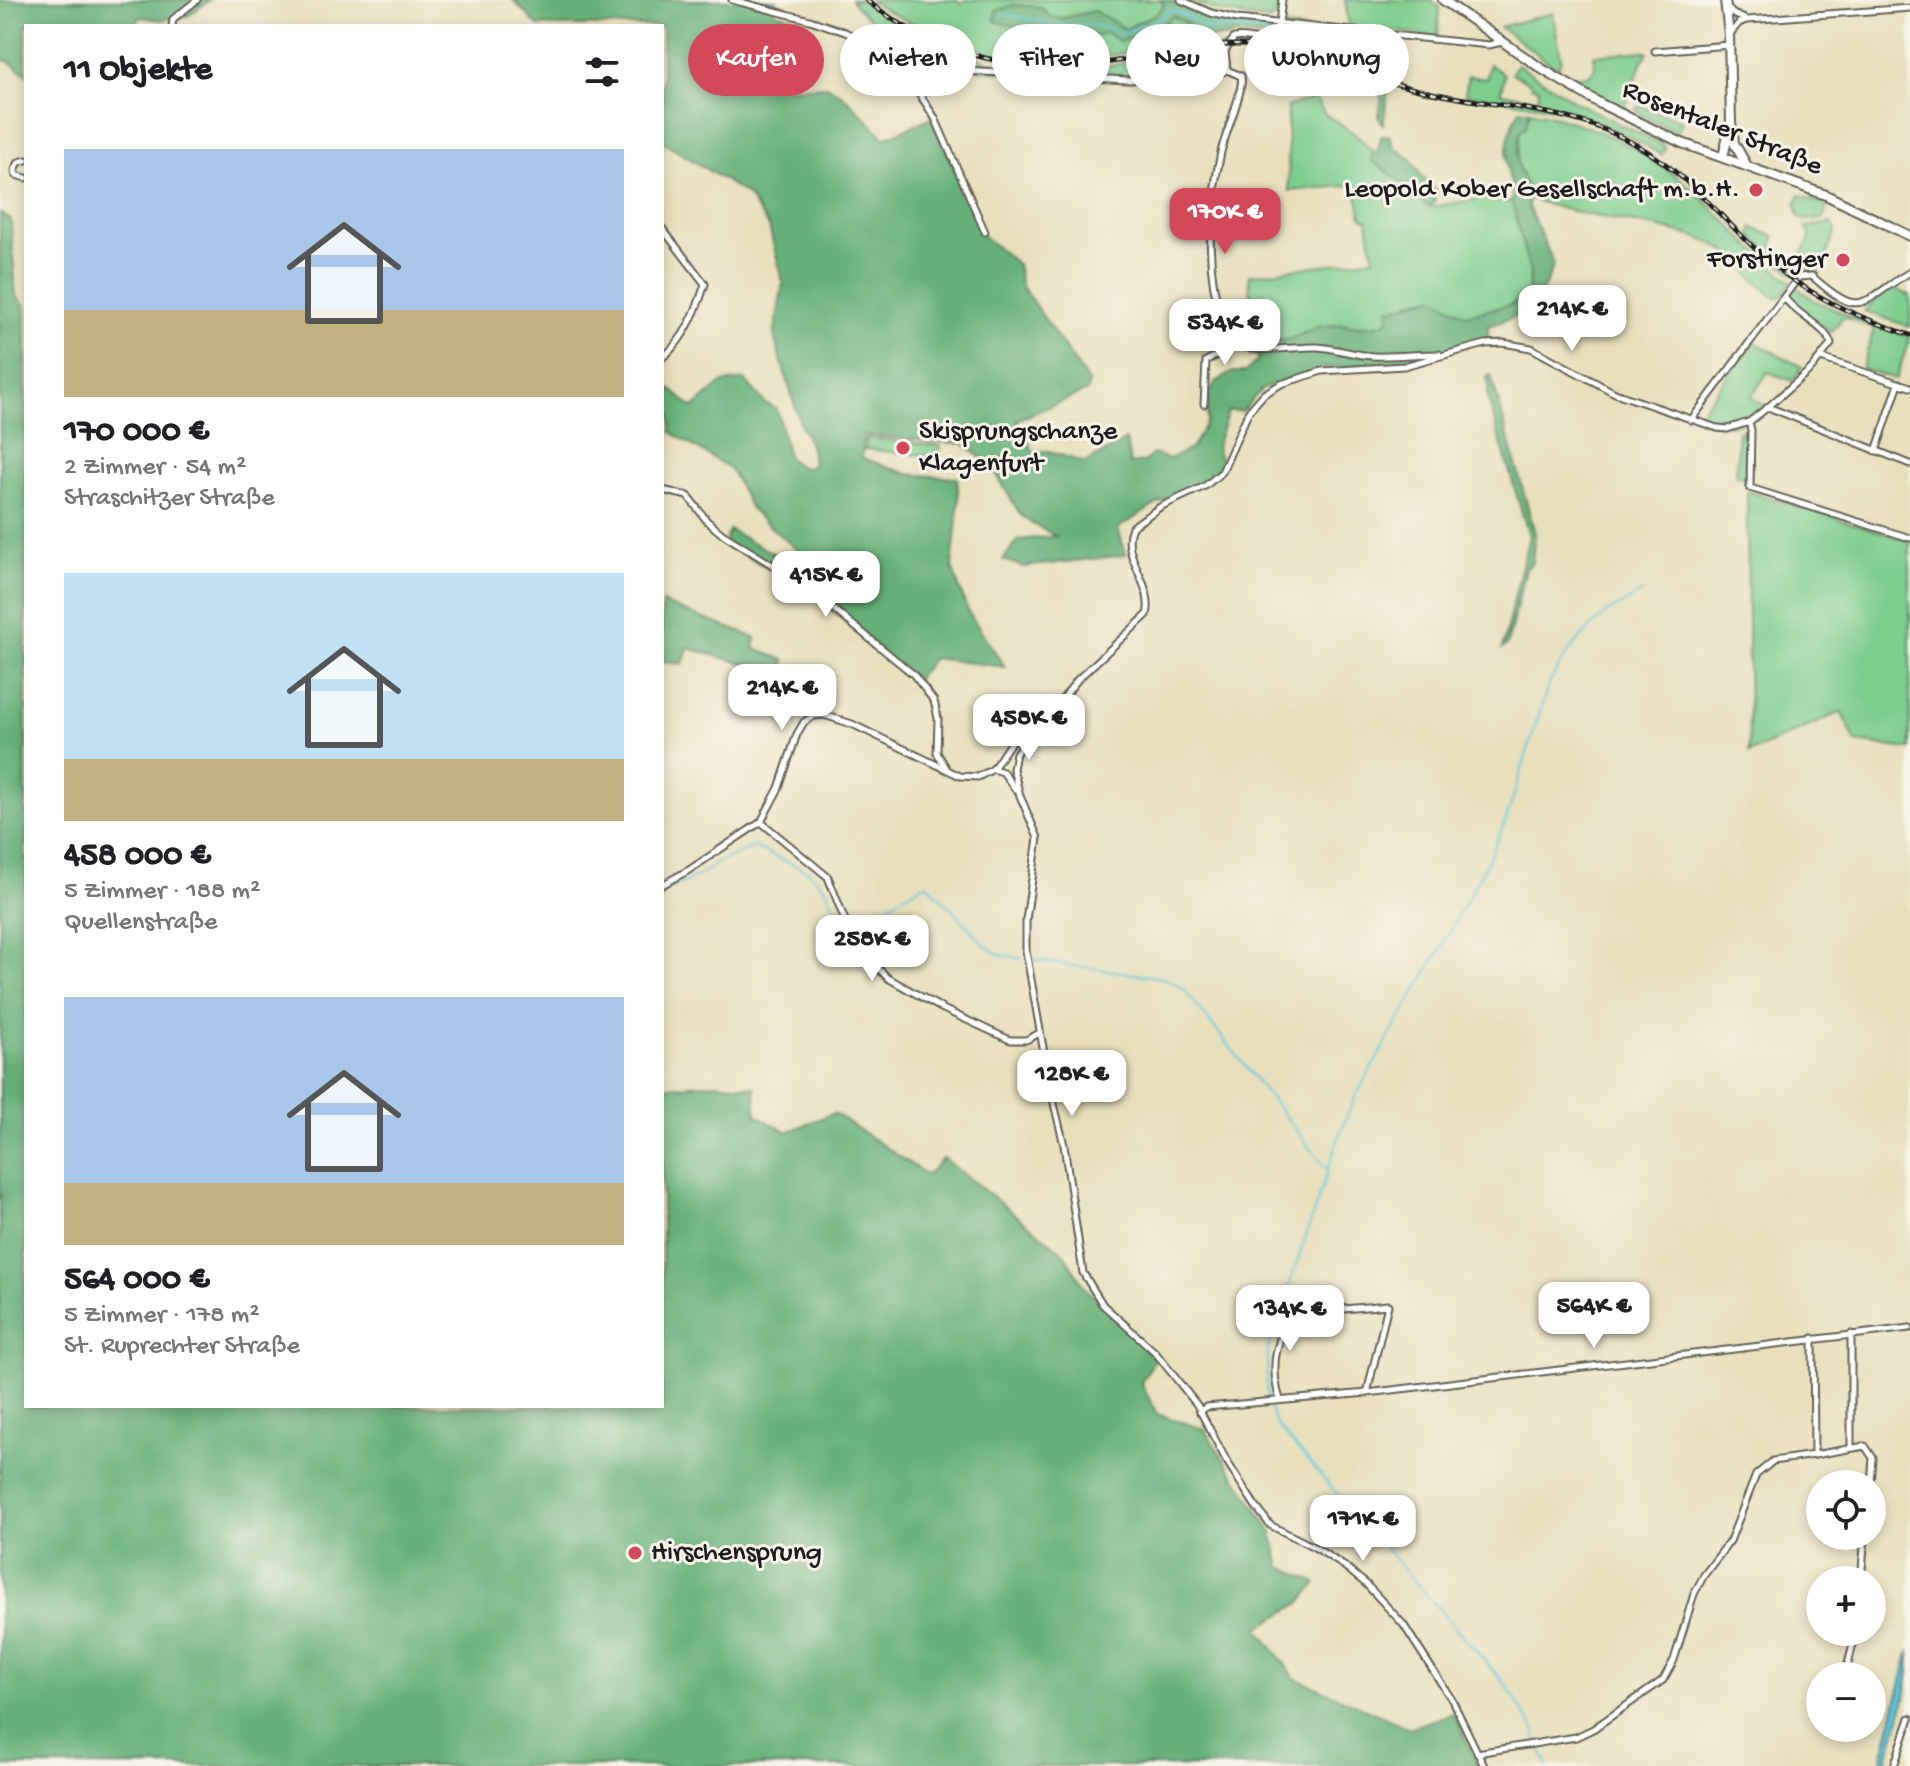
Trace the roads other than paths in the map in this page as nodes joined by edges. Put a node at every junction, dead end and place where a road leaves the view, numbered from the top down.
1 (197, 0) edge
2 (732, 0) edge
3 (1181, 0) edge
4 (1282, 0) edge
5 (1443, 0) edge
6 (1725, 3) edge
7 (1910, 8) edge
8 (1743, 20) junction
9 (1728, 22) junction
10 (1279, 23) junction
11 (172, 24) edge
12 (840, 30) edge
13 (1730, 40) junction
14 (1502, 42) junction
15 (1228, 45) edge
16 (1655, 51) dead end
17 (1228, 70) edge
18 (976, 72) edge
19 (1126, 80) edge
20 (922, 96) edge
21 (1731, 122) junction
22 (1734, 143) junction
23 (1723, 157) junction
24 (24, 161) edge
25 (1747, 166) junction
26 (24, 177) edge
27 (664, 231) edge
28 (985, 232) dead end
29 (1910, 236) edge
30 (1910, 272) edge
31 (1784, 297) junction
32 (1226, 335) junction
33 (1237, 344) junction
34 (1227, 350) junction
35 (1448, 353) junction
36 (664, 356) edge
37 (1821, 358) junction
38 (1899, 383) junction
39 (1910, 387) edge
40 (1204, 404) dead end
41 (1768, 407) junction
42 (1691, 420) junction
43 (1749, 422) junction
44 (1876, 451) junction
45 (1910, 464) edge
46 (664, 490) edge
47 (1910, 538) edge
48 (1036, 728) junction
49 (993, 769) junction
50 (947, 770) junction
51 (1020, 796) junction
52 (768, 811) junction
53 (761, 822) junction
54 (770, 828) junction
55 (664, 884) edge
56 (1040, 1033) junction
57 (1290, 1306) dead end
58 (1288, 1314) junction
59 (1910, 1328) edge
60 (1851, 1334) junction
61 (1813, 1338) junction
62 (1367, 1393) junction
63 (1277, 1400) junction
64 (1200, 1412) junction
65 (1851, 1446) junction
66 (1814, 1455) junction
67 (1871, 1470) edge
68 (1910, 1718) edge
69 (1477, 1753) junction
70 (1484, 1766) edge
71 (1894, 1766) edge

1 - 11 street
2 - 12 street
3 - 10 street
4 - 10 street
5 - 14 main road, Rosentaler Straße
6 - 8 street
6 - 9 main road
7 - 8 street
8 - 9 street
8 - 13 street
9 - 13 main road
10 - 14 street
10 - 15 street
13 - 16 street
13 - 21 main road
14 - 23 main road, Rosentaler Straße
17 - 32 street
18 - 19 street
20 - 28 street
21 - 22 main road
21 - 23 main road
22 - 23 main road
22 - 25 main road
23 - 25 main road, Rosentaler Straße
24 - 26 street
25 - 29 main road, Rosentaler Straße
27 - 36 street
30 - 31 street
31 - 37 street
31 - 42 street
32 - 33 street
32 - 34 street
33 - 34 street
33 - 35 street
34 - 40 street
35 - 42 street
35 - 48 street
37 - 38 street
37 - 41 street
38 - 39 street
38 - 44 street
41 - 43 street
41 - 44 street
42 - 43 street
43 - 47 street
44 - 45 street
46 - 50 street
48 - 49 street
48 - 51 street
49 - 50 street
49 - 51 street
50 - 52 street
51 - 56 street
52 - 53 street
52 - 54 street
53 - 54 street
53 - 55 street
54 - 56 street
56 - 64 street
57 - 58 street
58 - 62 street
58 - 63 street
59 - 60 street
60 - 61 street
60 - 65 street
61 - 62 street
61 - 66 street
62 - 63 street
63 - 64 street
64 - 69 street
65 - 66 street
65 - 67 street
66 - 69 street
68 - 71 street
69 - 70 street

